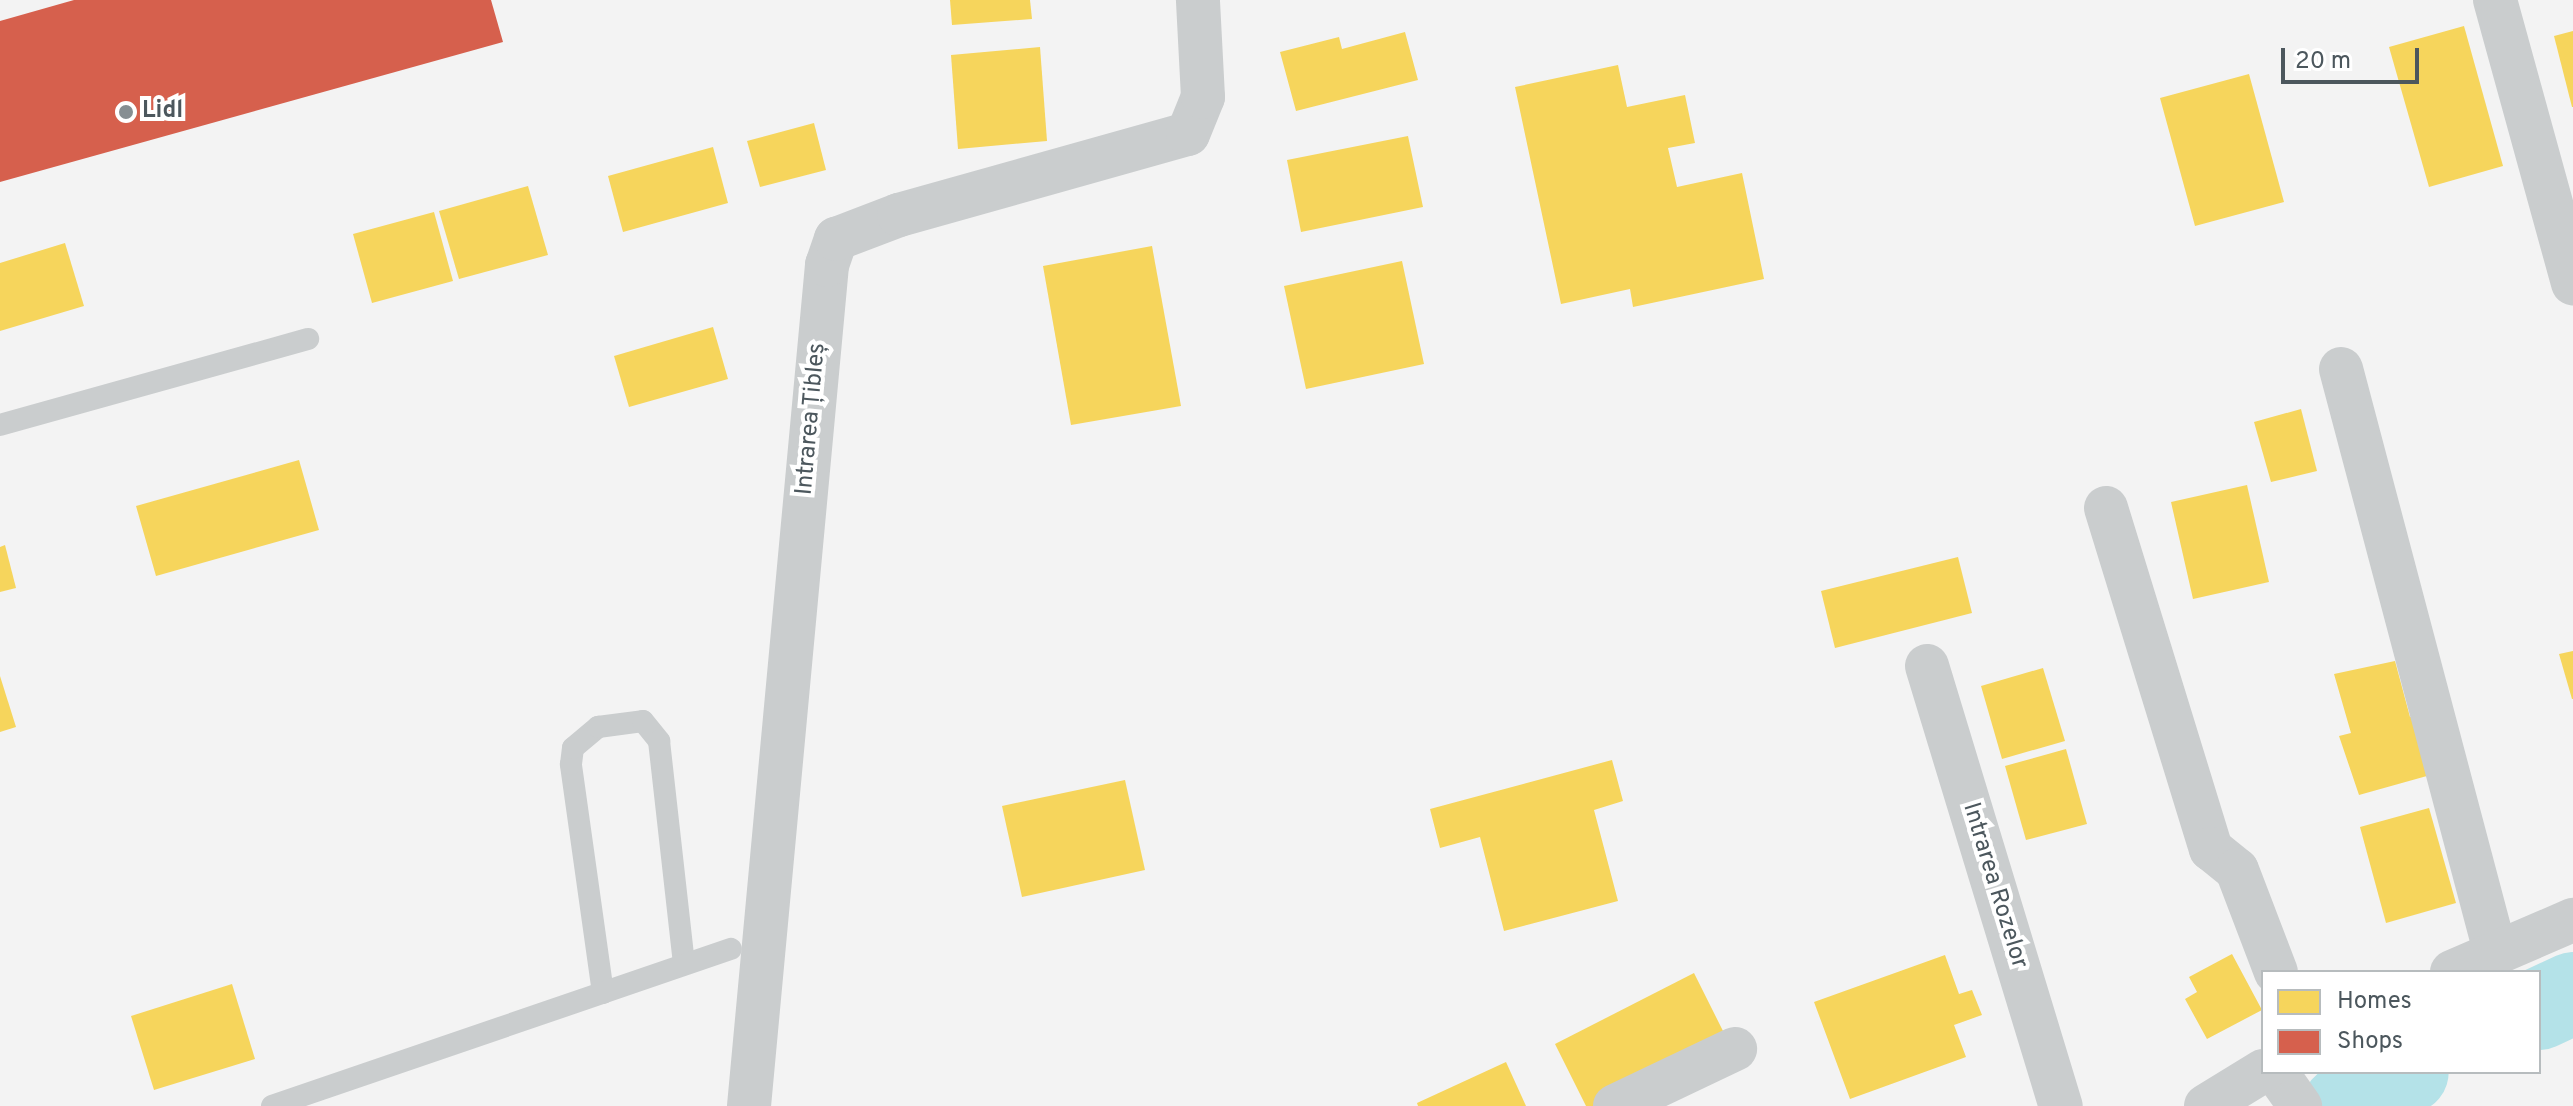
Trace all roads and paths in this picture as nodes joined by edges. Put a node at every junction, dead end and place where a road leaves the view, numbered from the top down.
1 (1198, 0) edge
2 (2495, 0) edge
3 (2573, 283) edge
4 (308, 339) dead end
5 (2341, 369) dead end
6 (0, 425) edge
7 (2106, 508) dead end
8 (1927, 666) dead end
9 (2549, 937) edge
10 (731, 949) dead end
11 (2495, 951) junction
12 (684, 964) junction
13 (2275, 970) edge
14 (2456, 970) edge
15 (603, 993) junction
16 (1735, 1049) dead end
17 (2261, 1072) edge
18 (2277, 1074) edge
19 (272, 1106) edge
20 (749, 1106) edge
21 (1615, 1106) edge
22 (2061, 1106) edge
23 (2206, 1106) edge
24 (2300, 1106) edge

1 - 20 street, Intrarea Țibleș
2 - 3 street
4 - 6 lane
5 - 11 street
7 - 13 street
8 - 22 street, Intrarea Rozelor
9 - 11 street
10 - 12 lane
11 - 14 street
12 - 15 lane
12 - 15 lane
15 - 19 lane
16 - 21 street
17 - 23 street
18 - 24 street

